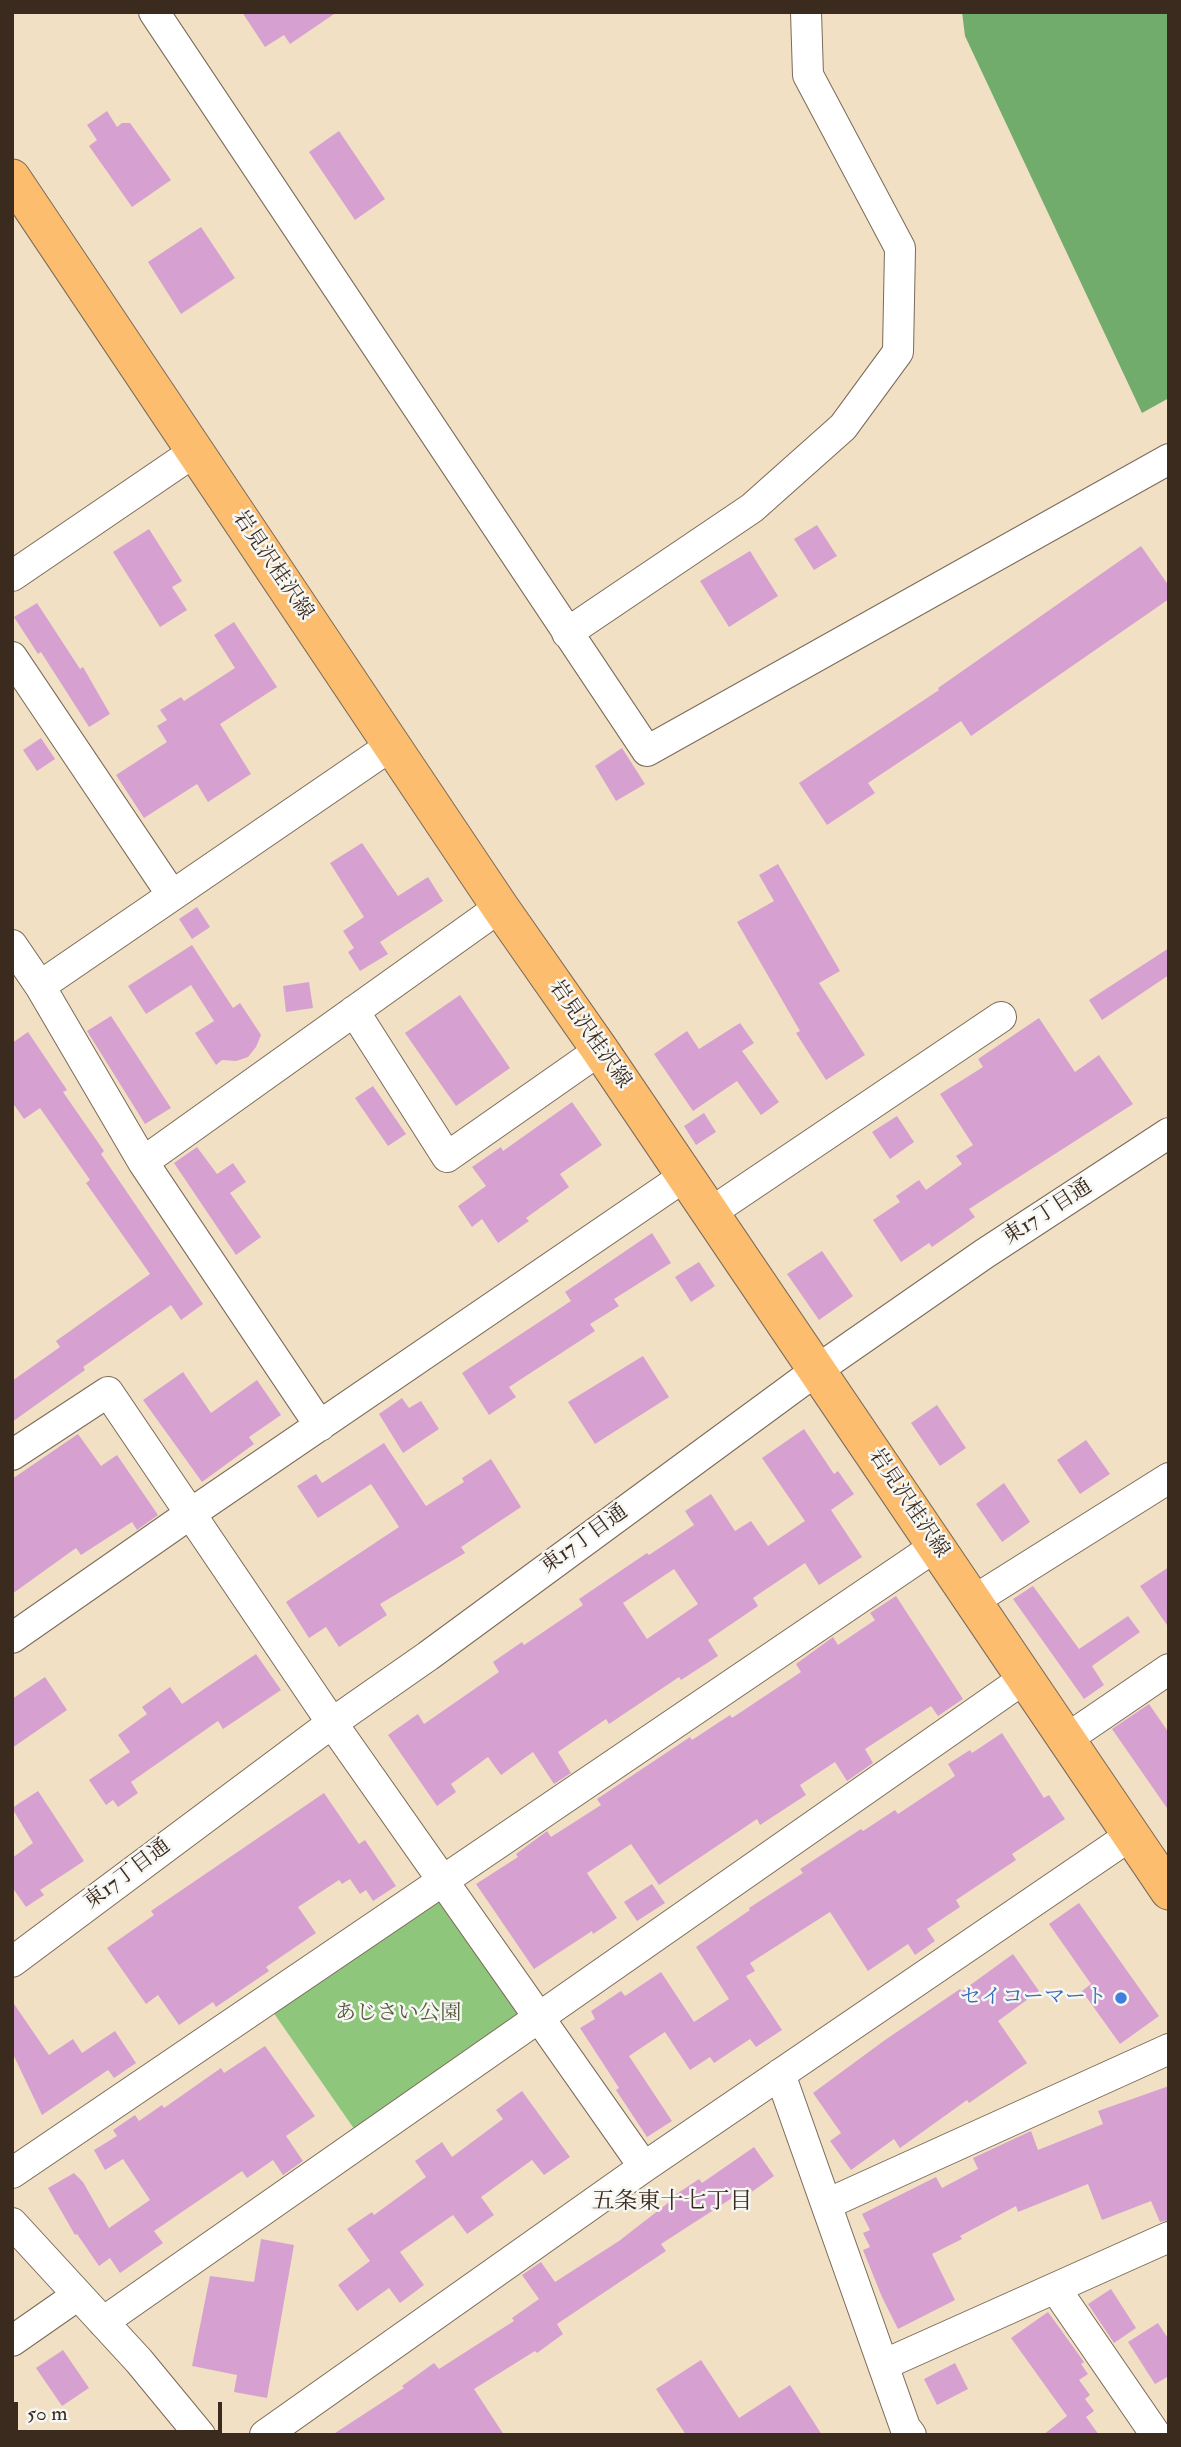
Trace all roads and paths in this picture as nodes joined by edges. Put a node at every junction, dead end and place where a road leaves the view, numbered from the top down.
1 (154, 12) edge
2 (806, 12) edge
3 (12, 177) edge
4 (194, 452) junction
5 (1169, 459) edge
6 (12, 576) edge
7 (567, 633) junction
8 (12, 657) edge
9 (392, 745) junction
10 (172, 895) junction
11 (500, 907) junction
12 (12, 945) edge
13 (40, 986) junction
14 (354, 1011) junction
15 (1002, 1017) dead end
16 (600, 1050) junction
17 (1169, 1133) edge
18 (143, 1162) junction
19 (685, 1176) junction
20 (710, 1213) junction
21 (817, 1370) junction
22 (320, 1426) junction
23 (12, 1455) edge
24 (1169, 1478) edge
25 (190, 1514) junction
26 (936, 1546) junction
27 (973, 1601) junction
28 (12, 1638) edge
29 (1169, 1669) edge
30 (1025, 1678) junction
31 (332, 1723) junction
32 (1065, 1740) junction
33 (1131, 1835) junction
34 (1166, 1880) edge
35 (443, 1881) junction
36 (12, 1962) edge
37 (540, 2018) junction
38 (1169, 2049) edge
39 (780, 2074) junction
40 (644, 2167) junction
41 (12, 2173) edge
42 (827, 2204) junction
43 (12, 2224) edge
44 (1169, 2237) edge
45 (1055, 2288) junction
46 (78, 2295) junction
47 (103, 2322) junction
48 (12, 2341) edge
49 (883, 2365) junction
50 (200, 2435) edge
51 (265, 2435) edge
52 (911, 2435) edge
53 (1156, 2435) edge

1 - 7 street
2 - 7 street
3 - 4 main road, 岩見沢桂沢線
4 - 6 street
4 - 9 main road, 岩見沢桂沢線
5 - 7 street
8 - 10 street
9 - 10 street
9 - 11 main road, 岩見沢桂沢線
10 - 13 street
11 - 14 street
11 - 16 main road, 岩見沢桂沢線
12 - 13 street
13 - 18 street
14 - 16 street
14 - 18 street
15 - 20 street
16 - 19 main road, 岩見沢桂沢線
17 - 21 street, 東17丁目通
18 - 22 street
19 - 20 main road, 岩見沢桂沢線
19 - 22 street
20 - 21 main road, 岩見沢桂沢線
21 - 26 main road, 岩見沢桂沢線
21 - 31 street, 東17丁目通
22 - 25 street
23 - 25 street
24 - 27 street
25 - 28 street
25 - 31 street
26 - 27 main road, 岩見沢桂沢線
26 - 35 street
27 - 30 main road, 岩見沢桂沢線
29 - 32 street
30 - 32 main road, 岩見沢桂沢線
30 - 37 street
31 - 35 street
31 - 36 street, 東17丁目通
32 - 33 main road, 岩見沢桂沢線
33 - 34 main road, 岩見沢桂沢線
33 - 39 street
35 - 37 street
35 - 41 street
37 - 40 street
37 - 47 street
38 - 42 street
39 - 40 street
39 - 42 street
40 - 51 street
42 - 49 street
43 - 46 street
44 - 45 street
45 - 49 street
45 - 53 street
46 - 47 street
46 - 48 street
47 - 50 street
49 - 52 street

